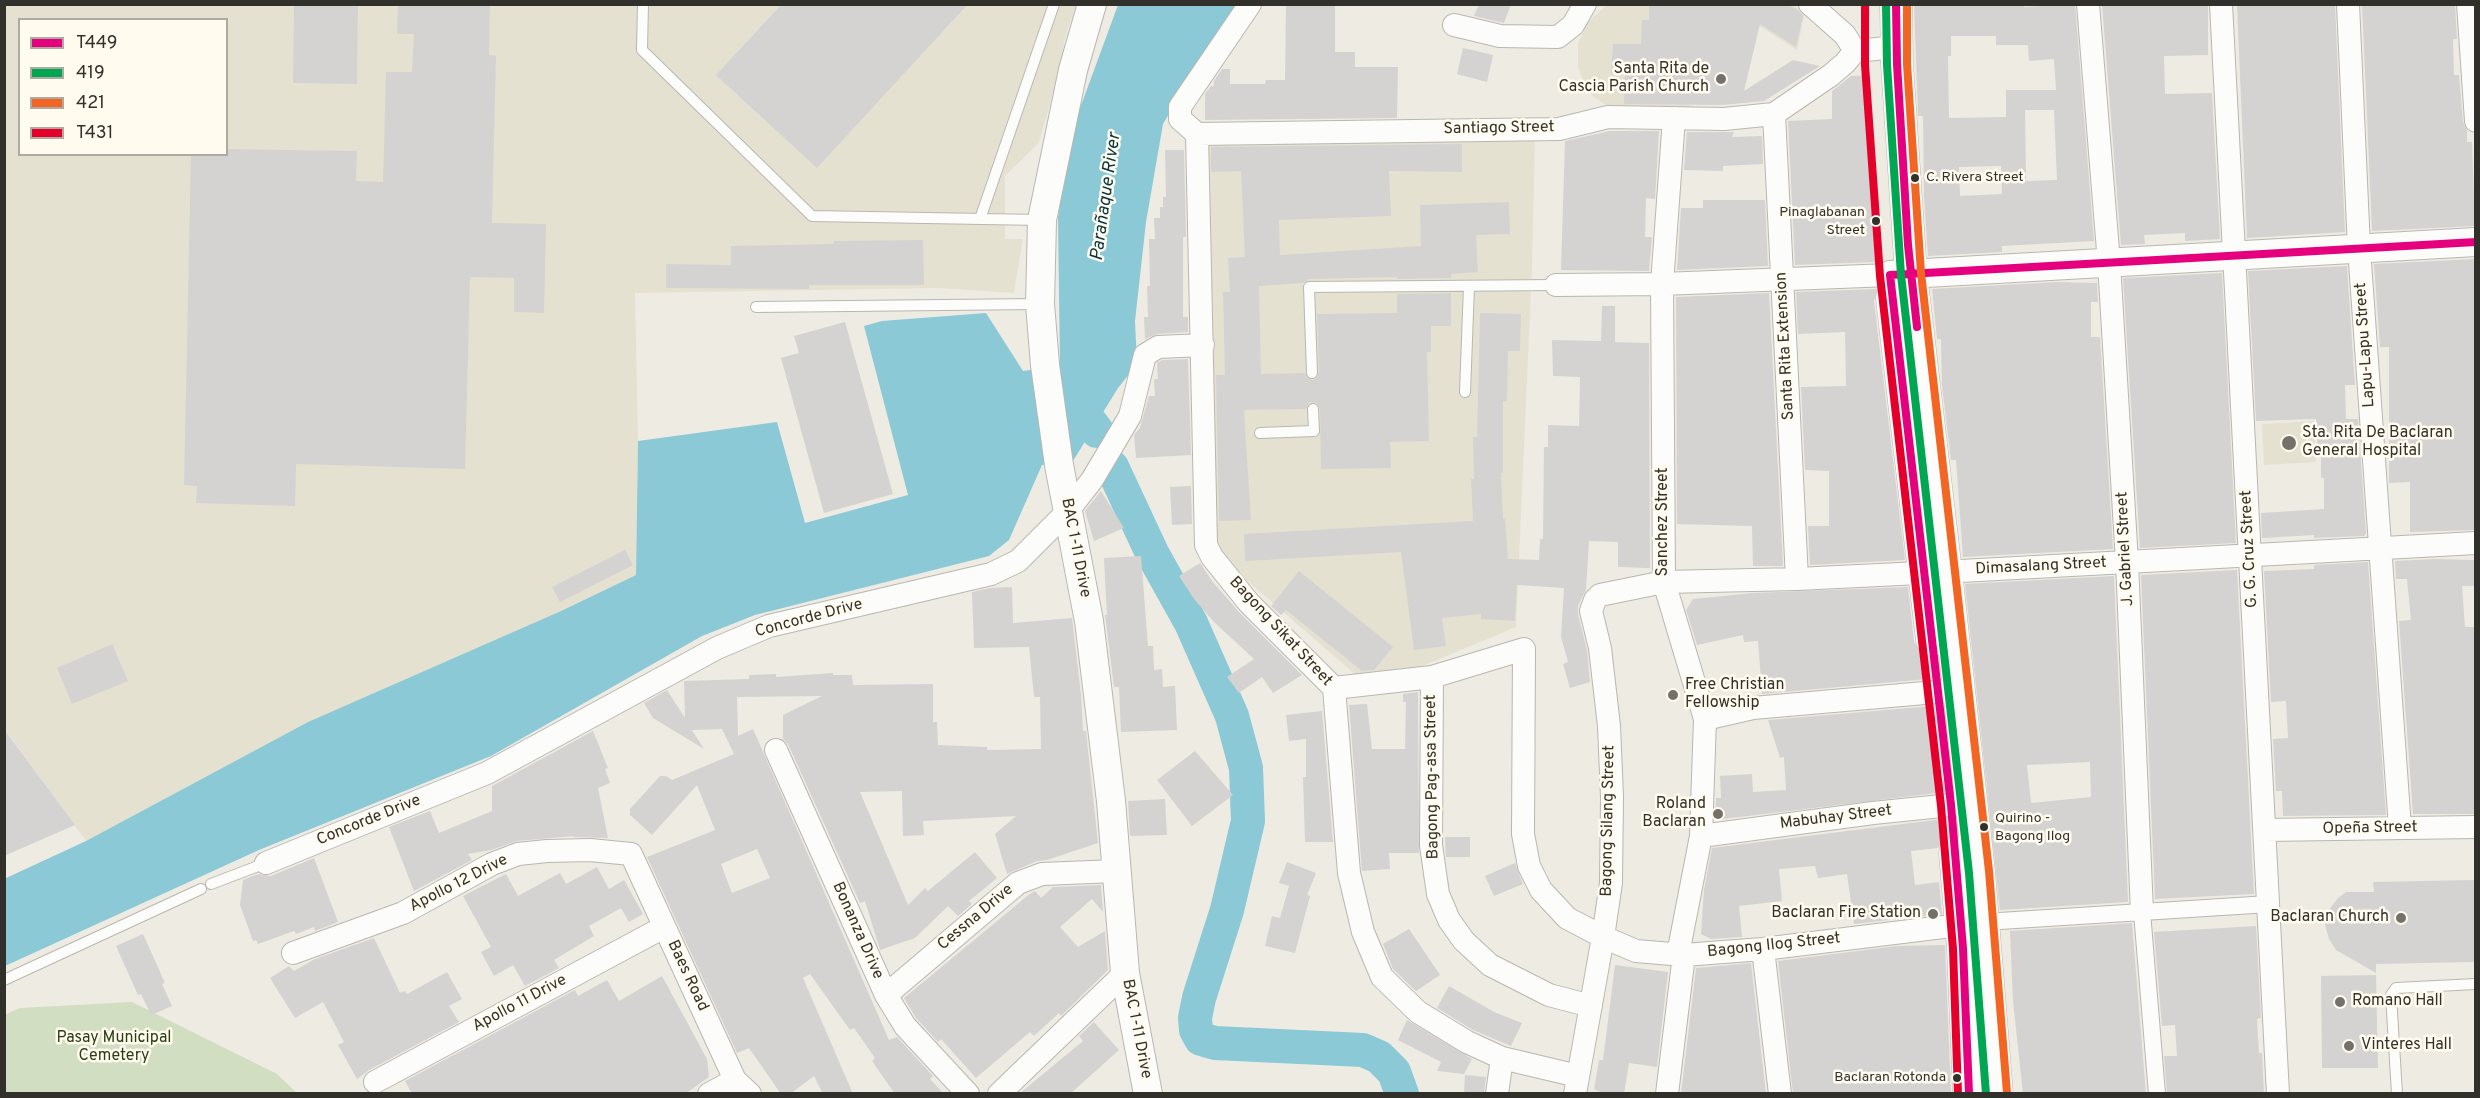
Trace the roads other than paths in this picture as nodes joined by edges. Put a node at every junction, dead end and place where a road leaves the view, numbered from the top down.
1 (643, 4) edge
2 (1054, 4) edge
3 (1092, 4) edge
4 (1250, 4) edge
5 (1584, 4) edge
6 (1810, 4) edge
7 (1876, 4) edge
8 (1896, 4) edge
9 (2088, 4) edge
10 (2221, 4) edge
11 (2348, 4) edge
12 (2468, 4) edge
13 (1454, 25) dead end
14 (1876, 49) junction
15 (1774, 114) junction
16 (1674, 118) junction
17 (2475, 121) edge
18 (1192, 131) junction
19 (980, 219) junction
20 (1042, 220) junction
21 (2475, 242) edge
22 (2359, 248) junction
23 (2233, 256) junction
24 (2109, 263) junction
25 (1900, 274) junction
26 (1783, 279) junction
27 (1662, 284) junction
28 (1556, 285) joint
29 (1469, 286) junction
30 (1040, 304) junction
31 (756, 307) dead end
32 (1203, 345) junction
33 (1312, 373) dead end
34 (1465, 392) dead end
35 (1313, 409) dead end
36 (1260, 433) dead end
37 (1067, 512) junction
38 (2475, 543) edge
39 (2381, 549) junction
40 (2251, 555) junction
41 (2127, 562) junction
42 (1935, 572) junction
43 (1797, 579) junction
44 (1664, 582) junction
45 (1593, 620) joint
46 (1432, 677) junction
47 (1334, 687) junction
48 (1948, 690) junction
49 (1705, 719) junction
50 (776, 750) dead end
51 (1961, 804) junction
52 (2475, 827) edge
53 (2400, 828) junction
54 (2265, 830) junction
55 (1701, 836) junction
56 (631, 854) joint
57 (266, 863) joint
58 (1116, 871) junction
59 (2269, 904) junction
60 (2142, 912) junction
61 (1972, 923) junction
62 (664, 927) junction
63 (1603, 937) junction
64 (1763, 949) junction
65 (293, 953) dead end
66 (1681, 955) junction
67 (1125, 973) junction
68 (4, 980) edge
69 (2475, 984) edge
70 (886, 996) junction
71 (1591, 1006) junction
72 (1502, 1058) junction
73 (375, 1082) dead end
74 (1577, 1085) edge
75 (742, 1087) edge
76 (709, 1094) edge
77 (968, 1094) edge
78 (999, 1094) edge
79 (1148, 1094) edge
80 (1497, 1094) edge
81 (1667, 1094) edge
82 (1780, 1094) edge
83 (1969, 1094) edge
84 (1997, 1094) edge
85 (2157, 1094) edge
86 (2278, 1094) edge
87 (2397, 1094) edge

1 - 19 lane
2 - 19 lane
3 - 20 street, BAC 1-11 Drive
4 - 18 street, Bagong Sikat Street
5 - 13 street
6 - 14 street
7 - 14 main road
8 - 14 main road
9 - 24 street, J. Gabriel Street
10 - 23 street, G. G. Cruz Street
11 - 22 street, Lapu-Lapu Street
12 - 17 street
14 - 15 street, Santiago Street
14 - 25 main road
15 - 16 street, Santiago Street
15 - 26 street, Santa Rita Extension
16 - 18 street, Santiago Street
16 - 27 street, Sanchez Street
18 - 32 street, Bagong Sikat Street
19 - 20 lane
20 - 30 street, BAC 1-11 Drive
21 - 22 street
22 - 23 street
22 - 39 street, Lapu-Lapu Street
23 - 24 street
23 - 40 street, G. G. Cruz Street
24 - 25 street
24 - 41 street, J. Gabriel Street
25 - 26 street
25 - 42 main road
26 - 27 street
26 - 43 street, Santa Rita Extension
27 - 28 street
27 - 44 street, Sanchez Street
28 - 29 lane
29 - 33 lane
29 - 34 lane
30 - 31 lane
30 - 37 street, BAC 1-11 Drive
32 - 37 street, Concorde Drive
32 - 47 street, Bagong Sikat Street
35 - 36 lane
37 - 57 street, Concorde Drive
37 - 58 street, BAC 1-11 Drive
38 - 39 street, Dimasalang Street
39 - 40 street, Dimasalang Street
39 - 53 street, Lapu-Lapu Street
40 - 41 street, Dimasalang Street
40 - 54 street, G. G. Cruz Street
41 - 42 street, Dimasalang Street
41 - 60 street, J. Gabriel Street
42 - 43 street, Dimasalang Street
42 - 48 main road
43 - 44 street, Dimasalang Street
44 - 45 street, Dimasalang Street
44 - 49 street, Sanchez Street
45 - 63 street, Bagong Silang Street
46 - 47 street
46 - 63 street, Bagong Ilog Street
46 - 71 street, Bagong Pag-asa Street
47 - 72 street, Bagong Sikat Street
48 - 49 street
48 - 51 main road
49 - 55 street, Sanchez Street
50 - 70 street, Bonanza Drive
51 - 55 street, Mabuhay Street
51 - 61 main road
52 - 53 street, Opeña Street
53 - 54 street, Opeña Street
54 - 59 street, G. G. Cruz Street
55 - 66 street, Sanchez Street
56 - 62 street, Baes Road
56 - 65 street, Apollo 12 Drive
57 - 68 lane
58 - 67 street, BAC 1-11 Drive
58 - 70 street, Cessna Drive
59 - 60 street, Bagong Ilog Street
59 - 86 street, G. G. Cruz Street
60 - 61 street, Bagong Ilog Street
60 - 85 street, J. Gabriel Street
61 - 64 street, Bagong Ilog Street
61 - 83 main road
61 - 84 main road
62 - 73 street, Apollo 11 Drive
62 - 75 street, Baes Road
63 - 66 street, Bagong Ilog Street
63 - 71 street, Bagong Silang Street
64 - 66 street, Bagong Ilog Street
64 - 82 street
66 - 81 street, Sanchez Street
67 - 78 street
67 - 79 street, BAC 1-11 Drive
69 - 87 lane
70 - 77 street, Bonanza Drive
71 - 74 street, Bagong Silang Street
72 - 74 street, Bagong Sikat Street
72 - 80 street
75 - 76 street

